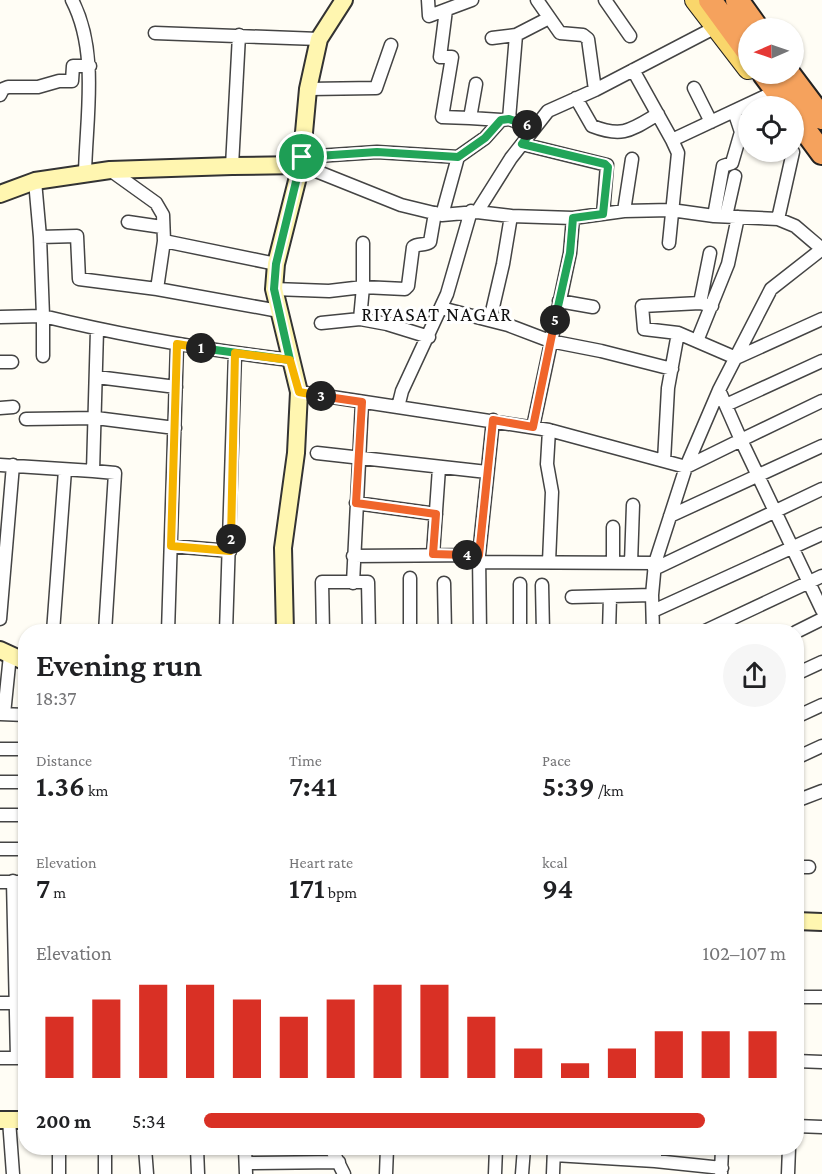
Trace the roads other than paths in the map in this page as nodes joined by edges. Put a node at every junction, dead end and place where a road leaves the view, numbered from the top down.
1 (72, 0) edge
2 (344, 0) edge
3 (428, 0) edge
4 (472, 0) edge
5 (537, 0) edge
6 (605, 0) edge
7 (695, 0) edge
8 (711, 0) edge
9 (737, 0) edge
10 (446, 10) junction
11 (549, 18) junction
12 (750, 18) edge
13 (716, 27) junction
14 (155, 33) dead end
15 (239, 35) junction
16 (516, 35) junction
17 (630, 36) dead end
18 (492, 38) dead end
19 (738, 38) edge
20 (319, 39) junction
21 (391, 45) dead end
22 (738, 56) edge
23 (90, 66) junction
24 (633, 70) junction
25 (476, 84) dead end
26 (796, 84) edge
27 (694, 87) dead end
28 (308, 89) junction
29 (595, 90) junction
30 (771, 92) edge
31 (0, 95) edge
32 (576, 98) junction
33 (734, 111) junction
34 (658, 114) junction
35 (470, 117) junction
36 (822, 118) edge
37 (505, 120) junction
38 (711, 122) junction
39 (534, 128) junction
40 (804, 130) edge
41 (672, 140) junction
42 (522, 144) junction
43 (822, 153) edge
44 (458, 157) junction
45 (632, 159) dead end
46 (302, 161) junction
47 (790, 162) edge
48 (232, 166) junction
49 (110, 170) junction
50 (85, 174) junction
51 (735, 176) dead end
52 (35, 182) junction
53 (0, 194) edge
54 (671, 210) junction
55 (474, 211) junction
56 (624, 211) junction
57 (438, 214) junction
58 (603, 214) junction
59 (511, 216) junction
60 (726, 216) junction
61 (573, 218) junction
62 (778, 219) junction
63 (128, 222) dead end
64 (162, 226) junction
65 (40, 237) junction
66 (165, 241) junction
67 (363, 243) dead end
68 (669, 243) dead end
69 (710, 253) dead end
70 (276, 264) junction
71 (363, 287) junction
72 (157, 289) junction
73 (274, 289) junction
74 (559, 301) junction
75 (700, 303) junction
76 (712, 306) junction
77 (593, 307) dead end
78 (441, 308) junction
79 (279, 311) junction
80 (43, 316) junction
81 (0, 317) edge
82 (822, 319) edge
83 (360, 320) junction
84 (490, 320) junction
85 (321, 323) dead end
86 (97, 330) junction
87 (678, 333) junction
88 (429, 337) junction
89 (550, 341) junction
90 (697, 341) junction
91 (177, 344) junction
92 (235, 353) junction
93 (43, 356) dead end
94 (736, 358) junction
95 (290, 360) junction
96 (822, 362) edge
97 (672, 369) junction
98 (97, 377) junction
99 (176, 387) junction
100 (719, 390) junction
101 (299, 392) junction
102 (822, 401) edge
103 (362, 402) junction
104 (726, 405) junction
105 (398, 407) junction
106 (96, 418) junction
107 (26, 419) dead end
108 (493, 420) junction
109 (533, 427) junction
110 (175, 428) junction
111 (549, 430) junction
112 (741, 440) junction
113 (822, 446) edge
114 (317, 453) dead end
115 (359, 458) junction
116 (664, 461) junction
117 (6, 465) edge
118 (686, 467) junction
119 (439, 468) junction
120 (65, 471) junction
121 (93, 471) junction
122 (488, 472) junction
123 (758, 474) junction
124 (822, 489) edge
125 (356, 503) junction
126 (633, 505) dead end
127 (775, 512) junction
128 (436, 514) junction
129 (670, 516) junction
130 (613, 528) dead end
131 (822, 534) edge
132 (171, 546) junction
133 (793, 548) junction
134 (230, 551) junction
135 (433, 554) junction
136 (353, 556) junction
137 (479, 559) junction
138 (613, 561) junction
139 (549, 562) junction
140 (631, 563) junction
141 (654, 566) junction
142 (822, 576) edge
143 (410, 578) dead end
144 (809, 582) junction
145 (353, 583) junction
146 (444, 583) dead end
147 (520, 584) dead end
148 (543, 585) dead end
149 (652, 595) junction
150 (572, 597) dead end
151 (610, 597) junction
152 (822, 610) edge
153 (653, 611) junction
154 (0, 619) edge
155 (822, 619) edge
156 (54, 624) edge
157 (106, 624) edge
158 (168, 624) edge
159 (226, 624) edge
160 (285, 624) edge
161 (323, 624) edge
162 (369, 624) edge
163 (410, 624) edge
164 (445, 624) edge
165 (480, 624) edge
166 (520, 624) edge
167 (543, 624) edge
168 (609, 624) edge
169 (653, 624) edge
170 (720, 624) edge
171 (804, 628) edge
172 (5, 653) edge
173 (822, 662) edge
174 (804, 670) edge
175 (822, 705) edge
176 (804, 713) edge
177 (2, 714) edge
178 (18, 715) edge
179 (822, 746) edge
180 (0, 749) edge
181 (18, 749) edge
182 (804, 754) edge
183 (0, 782) edge
184 (18, 782) edge
185 (821, 793) edge
186 (804, 798) edge
187 (0, 815) edge
188 (18, 815) edge
189 (0, 849) edge
190 (18, 849) edge
191 (0, 882) edge
192 (18, 882) edge
193 (804, 921) edge
194 (822, 922) edge
195 (804, 997) edge
196 (822, 997) edge
197 (0, 1003) edge
198 (18, 1003) edge
199 (0, 1058) edge
200 (18, 1058) edge
201 (804, 1061) edge
202 (822, 1062) edge
203 (11, 1120) edge
204 (804, 1126) edge
205 (822, 1127) edge
206 (59, 1155) edge
207 (105, 1155) edge
208 (146, 1155) edge
209 (197, 1155) edge
210 (387, 1155) edge
211 (496, 1155) edge
212 (523, 1155) edge
213 (554, 1155) edge
214 (610, 1155) edge
215 (655, 1155) edge
216 (722, 1155) edge
217 (789, 1155) edge
218 (655, 1161) junction
219 (246, 1168) edge
220 (341, 1168) edge
221 (721, 1171) edge
222 (13, 1174) edge
223 (59, 1174) edge
224 (105, 1174) edge
225 (147, 1174) edge
226 (198, 1174) edge
227 (386, 1174) edge
228 (495, 1174) edge
229 (522, 1174) edge
230 (552, 1174) edge
231 (788, 1174) edge

1 - 23 street
2 - 20 street
3 - 10 street
4 - 10 street
5 - 11 street
6 - 17 street
7 - 13 main road
8 - 19 highway
9 - 12 highway
10 - 35 street
11 - 16 street
11 - 29 street
13 - 22 main road
13 - 24 street
14 - 15 street
15 - 20 street
15 - 48 street
16 - 18 street
16 - 37 street
20 - 28 street
21 - 28 street
23 - 31 street
23 - 50 street
24 - 29 street
24 - 34 street
25 - 35 street
26 - 36 highway
27 - 38 street
28 - 46 street
29 - 32 street
30 - 33 street
32 - 34 street
32 - 39 street
33 - 38 street
33 - 60 street
34 - 41 street
35 - 37 street
37 - 39 street
37 - 44 street
38 - 41 street
39 - 42 street
40 - 43 highway
41 - 54 street
42 - 55 street
42 - 58 street
44 - 46 street
44 - 57 street
45 - 56 street
46 - 48 street
46 - 57 street
46 - 70 street
47 - 62 street
48 - 49 street
49 - 50 street
49 - 64 street
50 - 52 street
51 - 60 street
52 - 53 street
52 - 65 street
54 - 56 street
54 - 60 street
54 - 68 street
55 - 57 street
55 - 59 street
55 - 78 street
56 - 58 street
57 - 71 street
58 - 61 street
59 - 61 street
59 - 84 street
60 - 62 street
60 - 76 street
61 - 74 street
62 - 94 street
63 - 64 street
64 - 66 street
65 - 72 street
65 - 80 street
66 - 70 street
66 - 72 street
67 - 71 street
69 - 75 street
70 - 73 street
71 - 73 street
71 - 83 street
72 - 79 street
73 - 79 street
74 - 77 street
74 - 89 street
75 - 76 street
75 - 87 street
76 - 90 street
78 - 84 street
78 - 88 street
79 - 95 street
80 - 81 street
80 - 86 street
80 - 93 street
82 - 94 street
83 - 85 street
83 - 88 street
84 - 89 street
86 - 91 street
86 - 98 street
87 - 90 street
87 - 97 street
88 - 105 street
89 - 97 street
89 - 109 street
90 - 94 street
91 - 92 street
91 - 99 street
92 - 95 street
92 - 134 street
94 - 100 street
95 - 101 street
96 - 104 street
97 - 116 street
98 - 99 street
98 - 106 street
99 - 110 street
100 - 104 street
100 - 118 street
101 - 103 street
101 - 160 street
102 - 112 street
103 - 105 street
103 - 115 street
104 - 112 street
105 - 108 street
106 - 107 street
106 - 110 street
106 - 121 street
108 - 109 street
108 - 122 street
109 - 111 street
110 - 132 street
111 - 116 street
111 - 139 street
112 - 118 street
112 - 123 street
113 - 123 street
114 - 115 street
115 - 119 street
115 - 125 street
116 - 118 street
117 - 120 street
117 - 154 street
118 - 129 street
119 - 122 street
119 - 128 street
120 - 121 street
120 - 156 street
121 - 157 street
122 - 137 street
123 - 127 street
123 - 129 street
124 - 127 street
125 - 128 street
125 - 136 street
126 - 140 street
127 - 133 street
127 - 141 street
128 - 135 street
129 - 141 street
130 - 138 street
131 - 133 street
132 - 134 street
132 - 158 street
133 - 144 street
133 - 153 street
134 - 159 street
135 - 136 street
135 - 137 street
136 - 145 street
137 - 139 street
137 - 165 street
138 - 139 street
138 - 140 street
140 - 141 street
141 - 149 street
142 - 144 street
143 - 163 street
144 - 152 street
144 - 170 street
145 - 161 street
145 - 162 street
146 - 164 street
147 - 166 street
148 - 167 street
149 - 151 street
149 - 153 street
150 - 151 street
151 - 168 street
153 - 169 street
155 - 171 street
172 - 177 street
173 - 174 street
175 - 176 street
177 - 178 street
179 - 182 street
180 - 181 street
183 - 184 street
185 - 186 street
187 - 188 street
189 - 190 street
191 - 192 street
193 - 194 street
195 - 196 street
197 - 198 street
199 - 200 street
201 - 202 street
203 - 222 street
204 - 205 street
206 - 223 street
207 - 224 street
208 - 225 street
209 - 226 street
210 - 227 street
211 - 228 street
212 - 229 street
213 - 230 street
214 - 218 street
215 - 218 street
216 - 221 street
217 - 231 street
218 - 221 street
219 - 220 street

